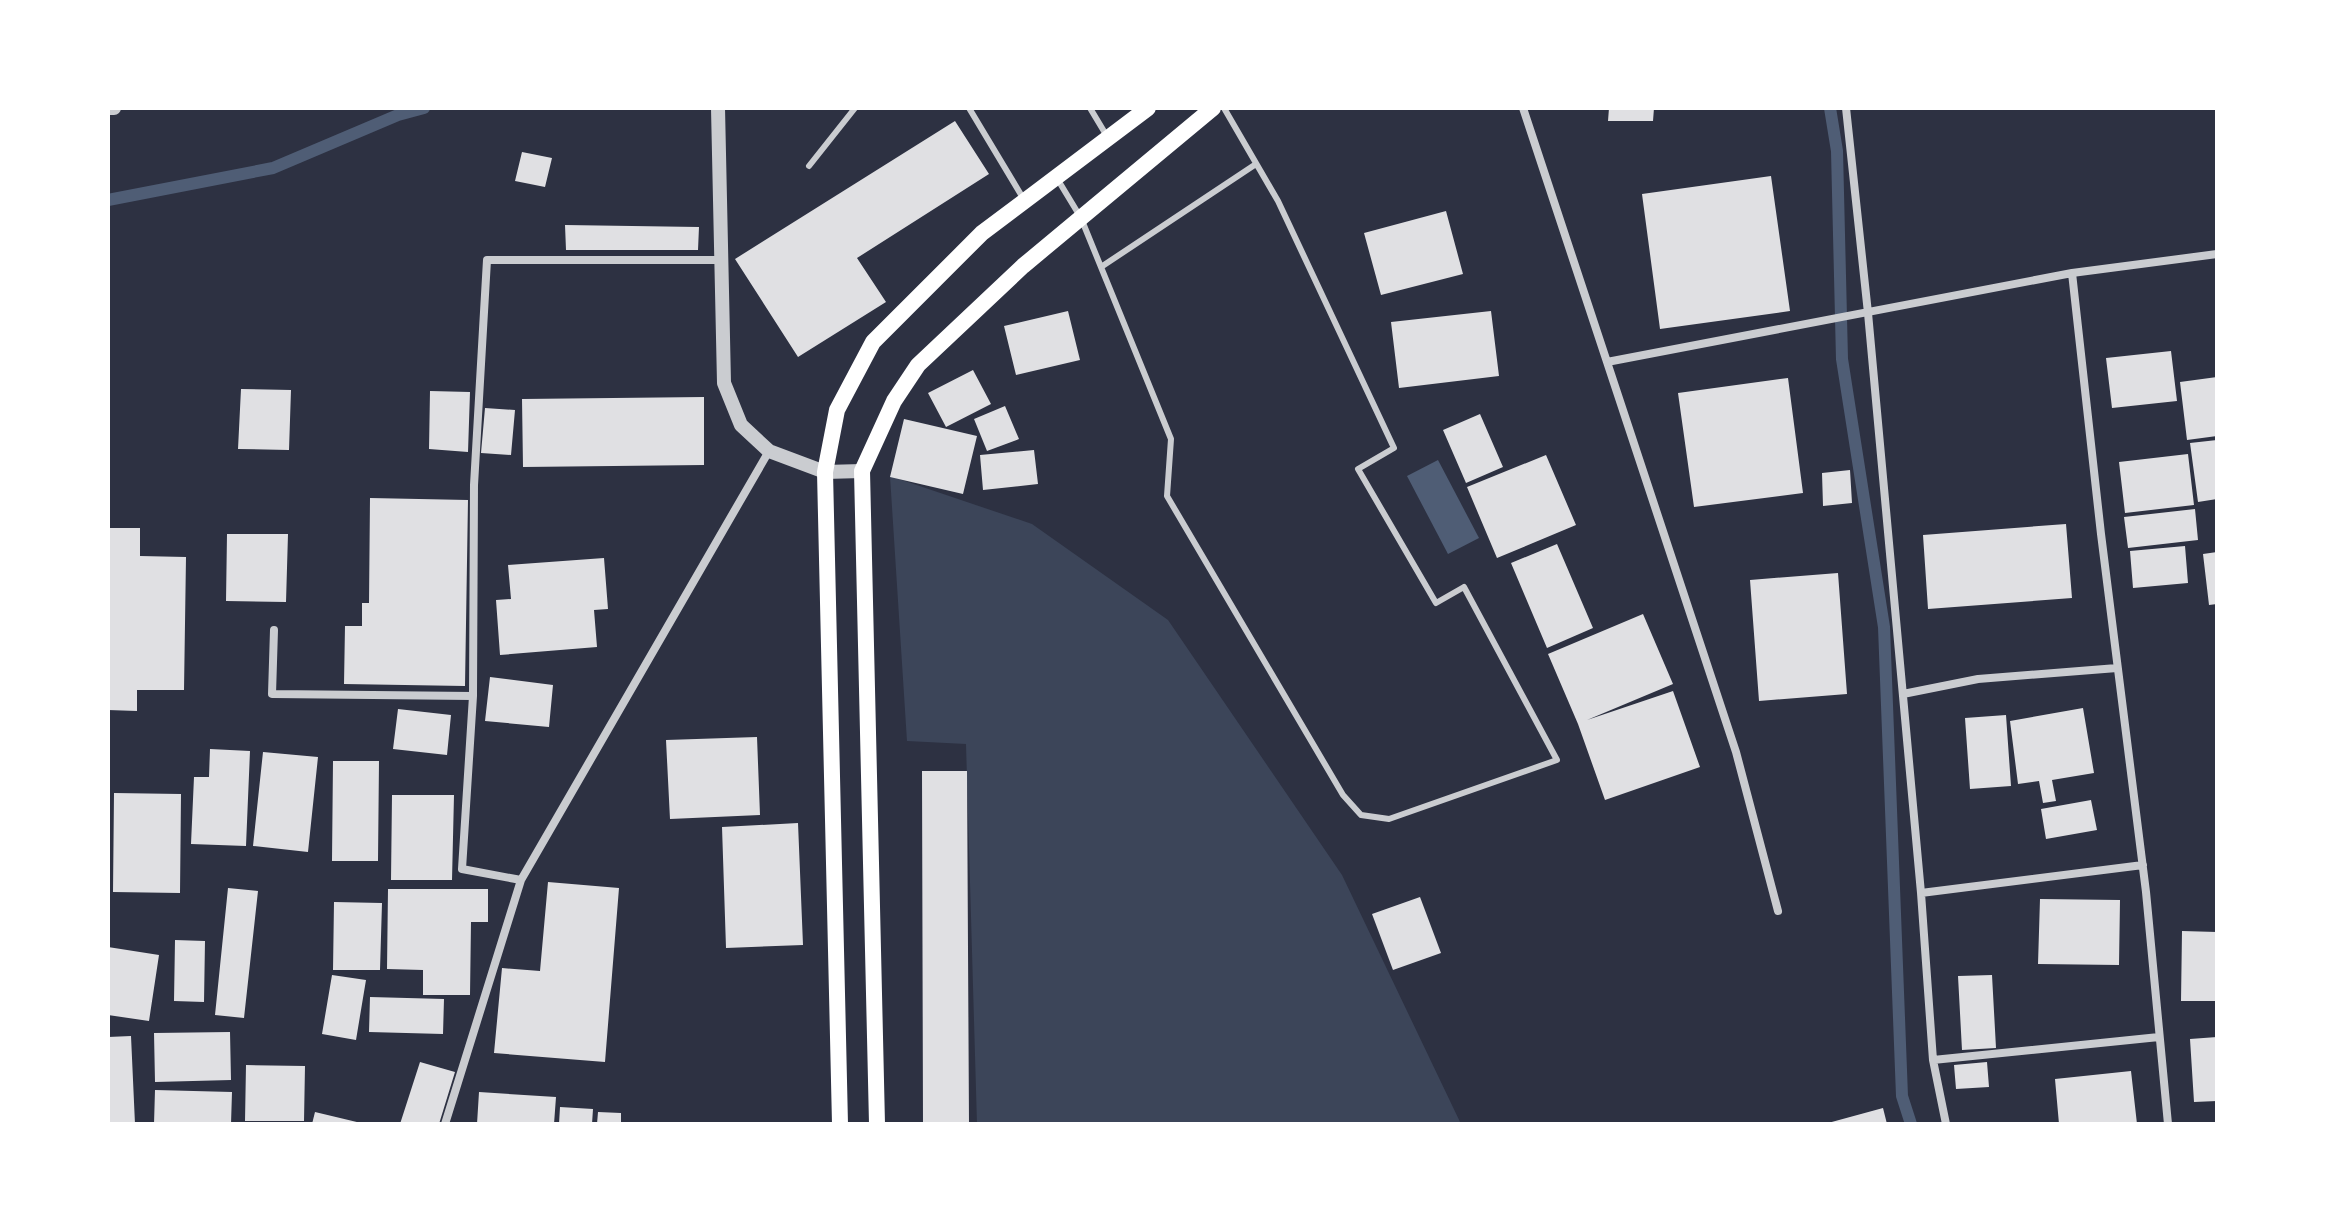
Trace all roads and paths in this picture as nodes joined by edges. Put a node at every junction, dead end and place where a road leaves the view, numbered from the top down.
1 (108, 108) edge
2 (114, 108) edge
3 (718, 108) edge
4 (855, 108) edge
5 (969, 108) edge
6 (1090, 108) edge
7 (1148, 108) edge
8 (1213, 108) edge
9 (1224, 108) edge
10 (1523, 108) edge
11 (1846, 108) edge
12 (1108, 138) junction
13 (1256, 164) junction
14 (809, 166) dead end
15 (1056, 177) junction
16 (1025, 201) junction
17 (1081, 218) junction
18 (2217, 254) edge
19 (721, 260) junction
20 (1101, 267) junction
21 (2072, 273) junction
22 (1867, 314) junction
23 (1607, 362) junction
24 (769, 451) junction
25 (862, 471) junction
26 (825, 472) junction
27 (274, 630) dead end
28 (2117, 668) junction
29 (1903, 694) junction
30 (473, 696) junction
31 (2143, 865) junction
32 (521, 880) junction
33 (1921, 893) junction
34 (1778, 911) dead end
35 (2159, 1037) junction
36 (1933, 1060) junction
37 (445, 1124) edge
38 (840, 1124) edge
39 (877, 1124) edge
40 (1946, 1124) edge
41 (2168, 1124) edge

1 - 2 street
3 - 19 street
4 - 14 lane
5 - 16 lane
6 - 12 lane
7 - 12 main road
8 - 17 main road
9 - 13 lane
10 - 23 street
11 - 22 street
12 - 15 main road
13 - 20 lane
13 - 20 lane
15 - 16 main road
15 - 17 lane
16 - 26 main road
17 - 20 lane
17 - 25 main road
18 - 21 street
19 - 24 street
19 - 30 street
21 - 22 street
21 - 28 street
22 - 23 street
22 - 29 street
23 - 34 street
24 - 26 street
24 - 32 street
25 - 26 street
25 - 39 main road
26 - 38 main road
27 - 30 street
28 - 29 street
28 - 31 street
29 - 33 street
30 - 32 street
31 - 33 street
31 - 35 street
32 - 37 street
33 - 36 street
35 - 36 street
35 - 41 street
36 - 40 street

